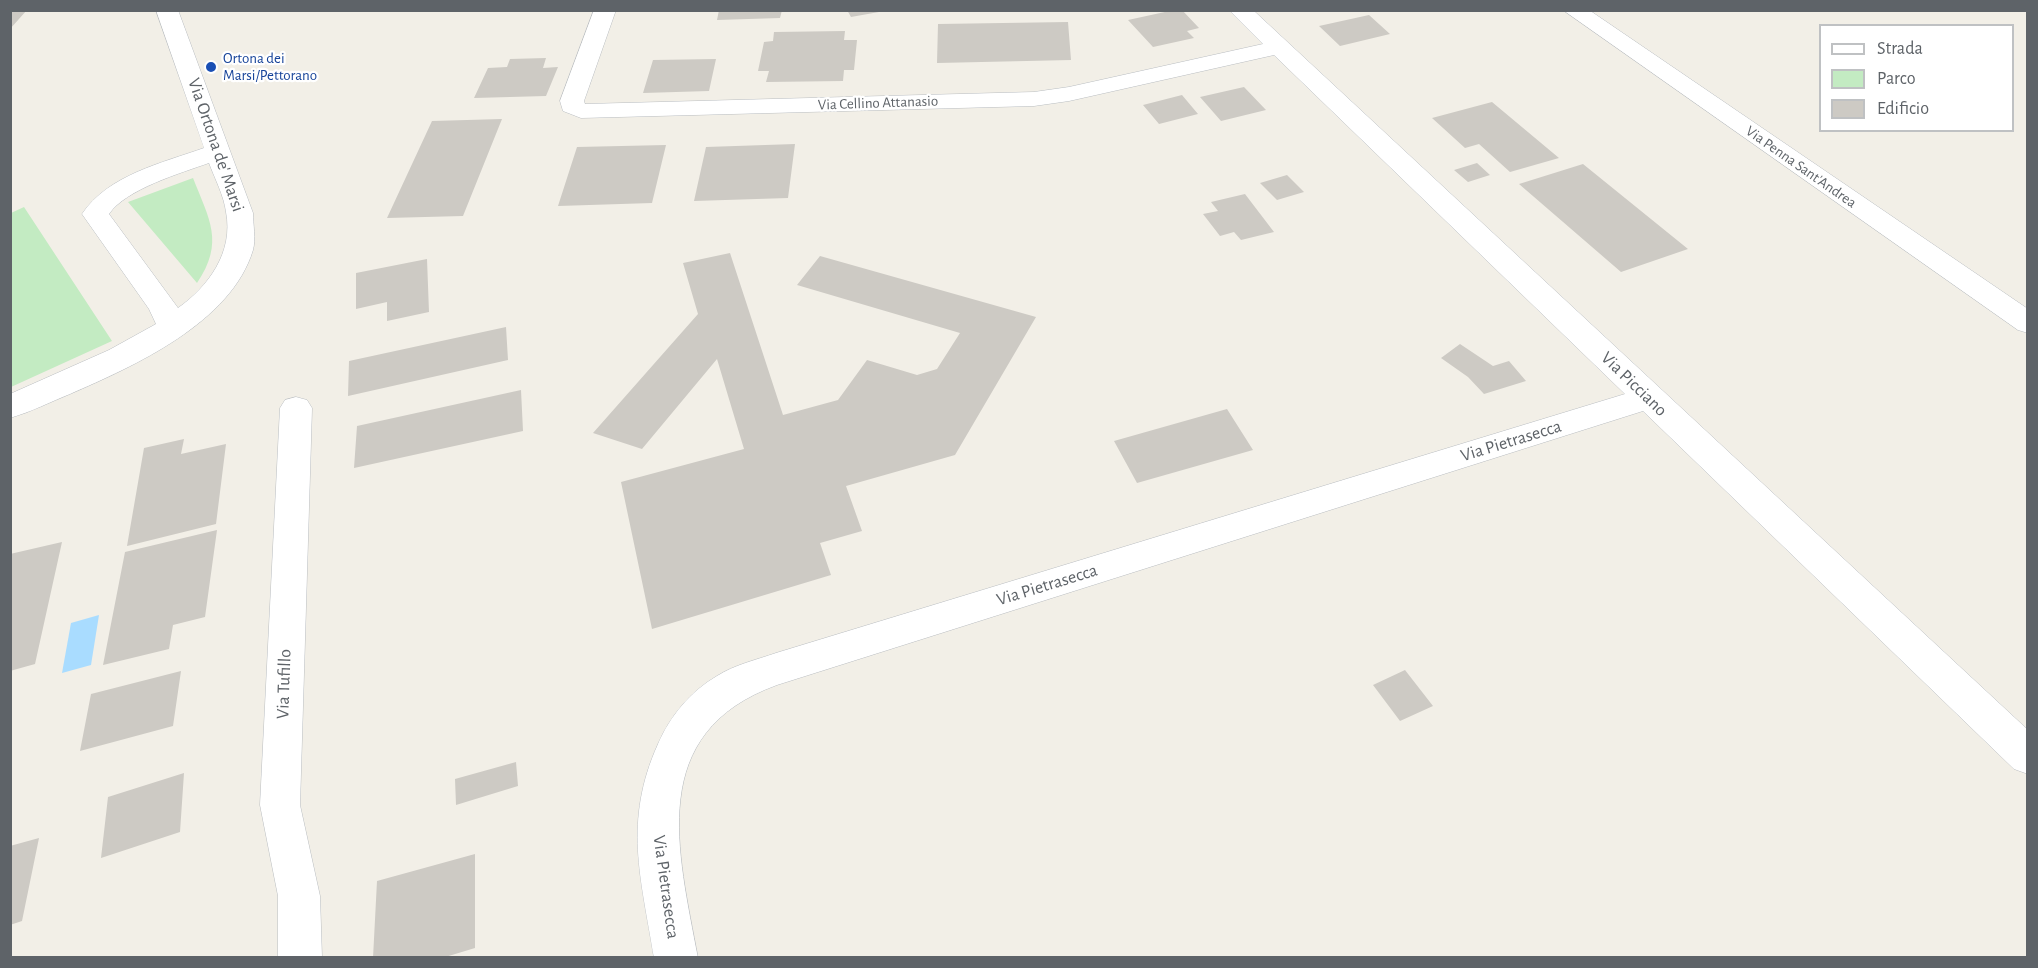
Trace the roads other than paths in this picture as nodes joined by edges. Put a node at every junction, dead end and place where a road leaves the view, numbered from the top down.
1 (605, 10) edge
2 (1240, 10) edge
3 (1574, 10) edge
4 (175, 13) edge
5 (1281, 47) junction
6 (218, 151) junction
7 (2028, 323) edge
8 (173, 328) junction
9 (1648, 398) junction
10 (10, 407) edge
11 (296, 408) dead end
12 (2028, 756) edge
13 (300, 957) edge
14 (676, 957) edge

1 - 5 street, Via Cellino Attanasio
2 - 5 street, Via Picciano
3 - 7 street, Via Penna Sant'Andrea
4 - 6 street, Via Ortona de' Marsi
5 - 9 street, Via Picciano
6 - 8 street, Via Ortona de' Marsi
6 - 8 street
8 - 10 street, Via Ortona de' Marsi
9 - 12 street, Via Picciano
9 - 14 street, Via Pietrasecca
11 - 13 street, Via Tufillo

